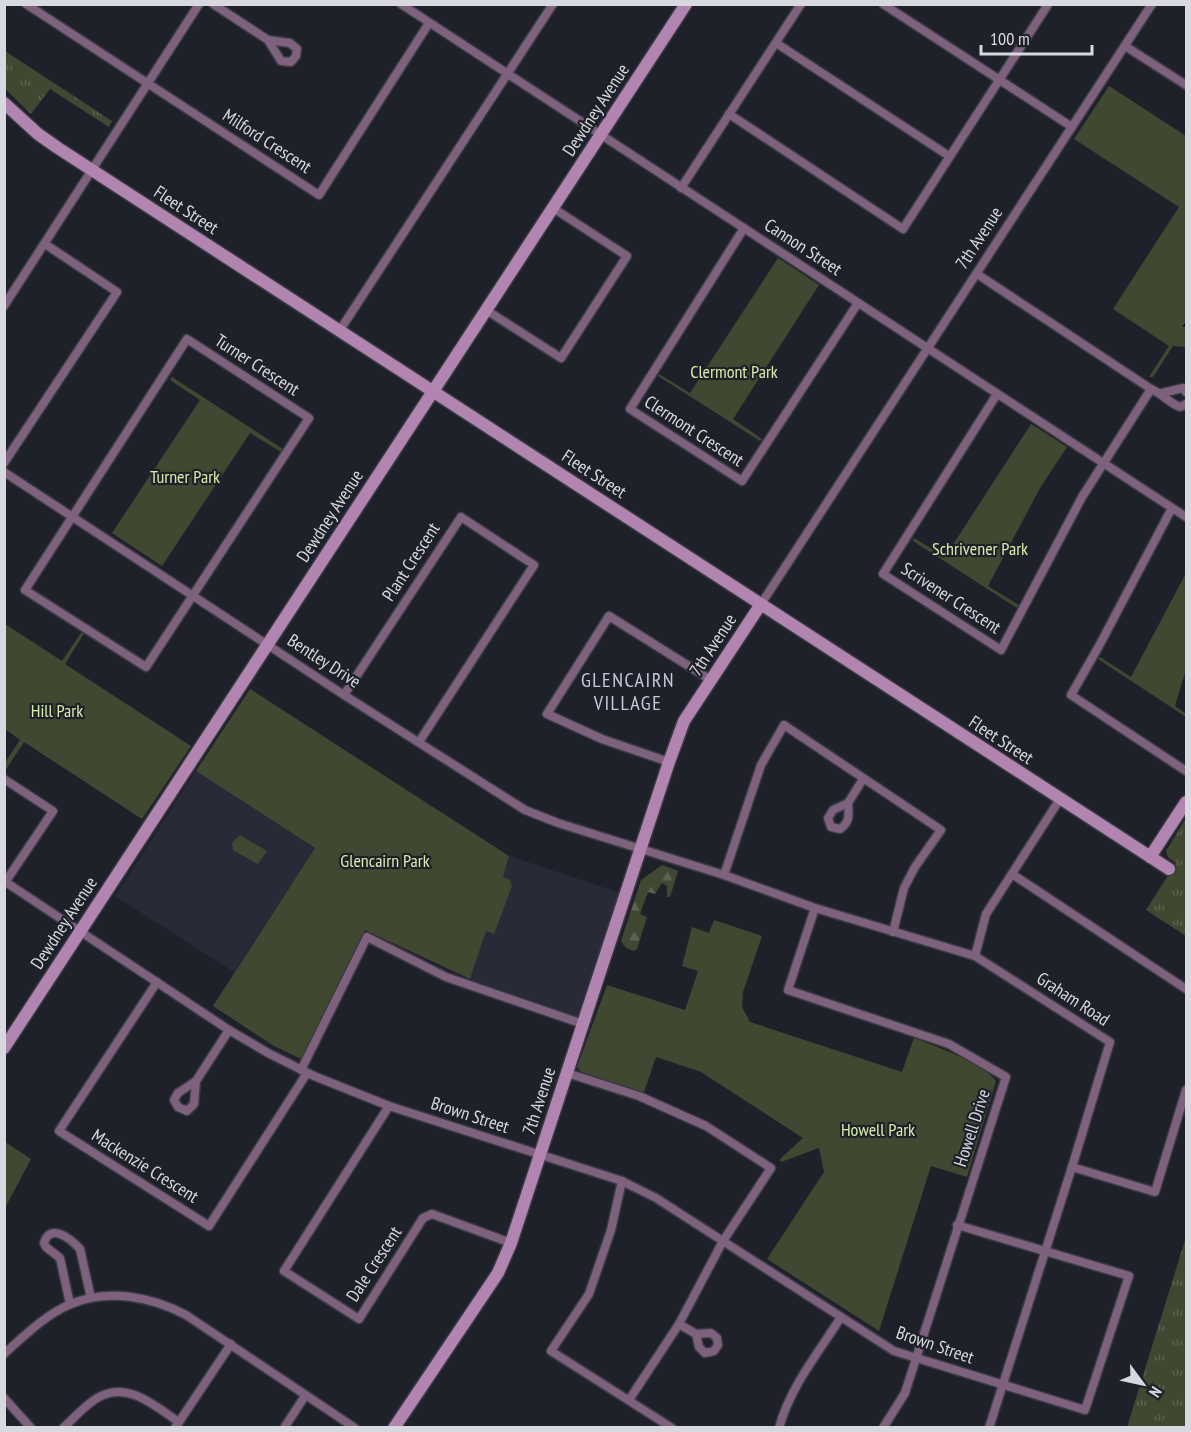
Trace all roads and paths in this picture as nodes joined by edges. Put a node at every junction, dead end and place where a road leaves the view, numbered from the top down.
1 (26, 4) edge
2 (199, 4) edge
3 (213, 4) edge
4 (401, 4) edge
5 (553, 4) edge
6 (686, 4) edge
7 (801, 4) edge
8 (882, 4) edge
9 (1045, 4) edge
10 (1152, 4) edge
11 (429, 23) junction
12 (268, 40) dead end
13 (776, 43) junction
14 (1125, 46) junction
15 (508, 74) junction
16 (999, 81) junction
17 (147, 82) junction
18 (1186, 85) edge
19 (4, 103) edge
20 (729, 114) junction
21 (1072, 127) junction
22 (601, 135) junction
23 (949, 156) junction
24 (92, 170) junction
25 (681, 188) junction
26 (553, 208) junction
27 (744, 228) junction
28 (45, 244) junction
29 (977, 274) junction
30 (858, 303) junction
31 (4, 306) edge
32 (486, 310) junction
33 (340, 330) junction
34 (928, 348) junction
35 (1150, 390) junction
36 (433, 392) junction
37 (1186, 392) edge
38 (1161, 393) junction
39 (997, 394) junction
40 (1186, 404) edge
41 (4, 463) edge
42 (1104, 463) junction
43 (4, 472) edge
44 (1172, 508) junction
45 (72, 516) junction
46 (1186, 517) edge
47 (193, 595) junction
48 (761, 604) junction
49 (268, 644) junction
50 (711, 680) junction
51 (344, 695) junction
52 (419, 742) junction
53 (669, 762) junction
54 (1186, 771) edge
55 (4, 779) edge
56 (863, 779) junction
57 (1060, 799) junction
58 (1186, 802) edge
59 (848, 803) dead end
60 (640, 850) junction
61 (1150, 857) junction
62 (1169, 870) dead end
63 (1012, 874) junction
64 (724, 876) junction
65 (5, 882) edge
66 (814, 908) junction
67 (81, 931) junction
68 (893, 932) junction
69 (975, 956) junction
70 (157, 982) junction
71 (1186, 989) edge
72 (583, 1024) junction
73 (230, 1030) junction
74 (4, 1048) edge
75 (304, 1071) junction
76 (567, 1073) junction
77 (196, 1081) dead end
78 (1186, 1090) edge
79 (389, 1106) junction
80 (540, 1155) junction
81 (1072, 1167) junction
82 (622, 1181) junction
83 (957, 1225) junction
84 (723, 1241) junction
85 (511, 1243) junction
86 (1045, 1252) junction
87 (91, 1298) junction
88 (70, 1304) junction
89 (841, 1317) junction
90 (679, 1324) junction
91 (696, 1334) dead end
92 (231, 1344) junction
93 (4, 1354) edge
94 (916, 1358) junction
95 (1002, 1384) junction
96 (304, 1396) junction
97 (4, 1398) edge
98 (629, 1400) junction
99 (177, 1425) edge
100 (31, 1428) edge
101 (63, 1428) edge
102 (284, 1428) edge
103 (354, 1428) edge
104 (394, 1428) edge
105 (672, 1428) edge
106 (779, 1428) edge
107 (883, 1428) edge
108 (989, 1428) edge

1 - 17 street, Milford Crescent
2 - 17 street
3 - 12 street
4 - 11 street, Cannon Street
5 - 15 street
6 - 22 street, Dewdney Avenue
7 - 13 street
8 - 16 street
9 - 16 street
10 - 14 street, 7th Avenue
11 - 15 street, Cannon Street
11 - 17 street, Milford Crescent
13 - 20 street
13 - 23 street
14 - 18 street
14 - 21 street, 7th Avenue
15 - 22 street, Cannon Street
15 - 33 street
16 - 21 street
16 - 23 street
17 - 24 street
19 - 24 street, Fleet Street
20 - 23 street
20 - 25 street
21 - 29 street, 7th Avenue
22 - 25 street, Cannon Street
22 - 26 street, Dewdney Avenue
24 - 28 street
24 - 33 street, Fleet Street
25 - 27 street, Cannon Street
26 - 32 street, Dewdney Avenue
26 - 32 street
27 - 30 street, Cannon Street
27 - 30 street, Clermont Crescent
28 - 31 street
28 - 41 street
29 - 34 street, 7th Avenue
29 - 35 street
30 - 34 street, Cannon Street
32 - 36 street, Dewdney Avenue
33 - 36 street, Fleet Street
34 - 39 street, Cannon Street
34 - 48 street, 7th Avenue
35 - 38 street
35 - 42 street
36 - 48 street, Fleet Street
36 - 49 street, Dewdney Avenue
37 - 38 street
38 - 40 street
39 - 42 street, Cannon Street
39 - 42 street, Scrivener Crescent
42 - 44 street, Cannon Street
43 - 45 street, Bentley Drive
44 - 46 street, Cannon Street
44 - 54 street
45 - 47 street, Bentley Drive
45 - 47 street
45 - 47 street, Turner Crescent
47 - 49 street, Bentley Drive
48 - 50 street, 7th Avenue
48 - 57 street, Fleet Street
49 - 51 street, Bentley Drive
49 - 67 street, Dewdney Avenue
50 - 53 street, 7th Avenue
50 - 53 street
51 - 52 street, Bentley Drive
51 - 52 street, Plant Crescent
52 - 60 street, Bentley Drive
53 - 60 street, 7th Avenue
55 - 65 street
56 - 59 street
56 - 64 street
56 - 68 street
57 - 61 street, Fleet Street
57 - 63 street
58 - 61 street
60 - 64 street, Graham Road
60 - 72 street, 7th Avenue
61 - 62 street, Fleet Street
63 - 69 street
63 - 71 street
64 - 66 street, Graham Road
65 - 67 street, Brown Street
66 - 68 street, Graham Road
66 - 83 street, Howell Drive
67 - 70 street, Brown Street
67 - 74 street, Dewdney Avenue
68 - 69 street, Graham Road
69 - 81 street, Graham Road
70 - 73 street, Brown Street
70 - 75 street, Mackenzie Crescent
72 - 75 street
72 - 76 street, 7th Avenue
73 - 75 street, Brown Street
73 - 77 street
75 - 79 street, Brown Street
76 - 80 street, 7th Avenue
76 - 84 street
78 - 81 street
79 - 80 street, Brown Street
79 - 85 street, Dale Crescent
80 - 82 street, Brown Street
80 - 85 street, 7th Avenue
81 - 86 street, Graham Road
82 - 84 street, Brown Street
82 - 98 street
83 - 86 street
83 - 94 street, Howell Drive
84 - 89 street, Brown Street
84 - 90 street
85 - 104 street, 7th Avenue
86 - 95 street, Graham Road
86 - 95 street, Brown Street
87 - 88 street
87 - 88 street
87 - 92 street
88 - 93 street
89 - 94 street, Brown Street
89 - 106 street
90 - 91 street
90 - 98 street
92 - 96 street
92 - 99 street
94 - 95 street, Brown Street
94 - 107 street, Howell Drive
95 - 108 street, Graham Road
96 - 102 street
96 - 103 street
97 - 100 street
98 - 105 street
99 - 101 street

